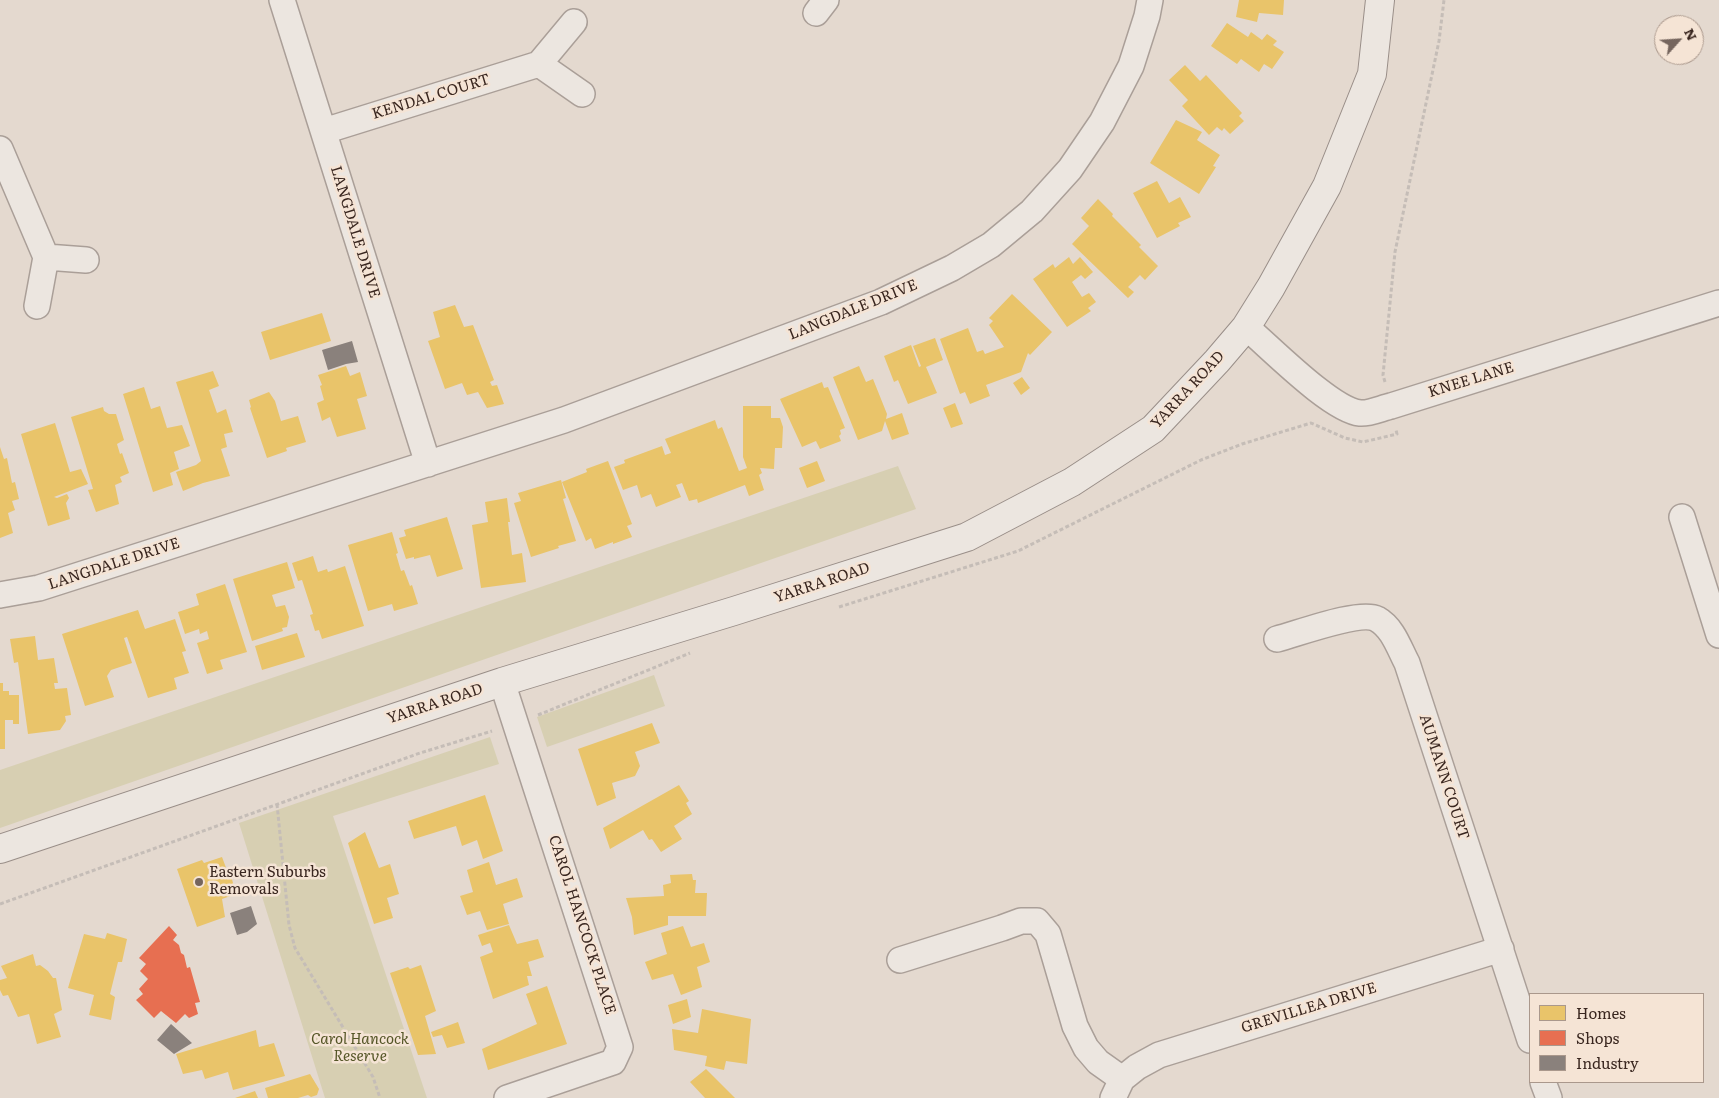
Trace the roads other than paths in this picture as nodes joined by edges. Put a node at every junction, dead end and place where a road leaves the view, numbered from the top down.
1 (282, 0) edge
2 (1150, 0) edge
3 (1380, 0) edge
4 (574, 22) dead end
5 (539, 64) junction
6 (582, 94) dead end
7 (324, 131) junction
8 (0, 149) edge
9 (46, 257) junction
10 (86, 260) dead end
11 (1719, 303) edge
12 (37, 306) dead end
13 (1246, 327) junction
14 (428, 464) junction
15 (1682, 518) dead end
16 (0, 595) edge
17 (1719, 636) edge
18 (1277, 640) dead end
19 (502, 682) junction
20 (0, 849) edge
21 (1501, 949) junction
22 (900, 960) dead end
23 (1529, 1037) edge
24 (1544, 1083) edge
25 (1118, 1088) edge
26 (508, 1098) edge
27 (1549, 1098) edge

1 - 7 street, LANGDALE DRIVE
2 - 14 street, LANGDALE DRIVE
3 - 13 main road, YARRA ROAD
4 - 5 street
5 - 6 street
5 - 7 street, KENDAL COURT
7 - 14 street, LANGDALE DRIVE
8 - 9 street
9 - 10 street
9 - 12 street
11 - 13 street, KNEE LANE
13 - 19 main road, YARRA ROAD
14 - 16 street, LANGDALE DRIVE
15 - 17 street
18 - 21 street, AUMANN COURT
19 - 20 main road, YARRA ROAD
19 - 26 street, CAROL HANCOCK PLACE
21 - 23 street, AUMANN COURT
21 - 25 street, GREVILLEA DRIVE
22 - 25 street
24 - 27 street

